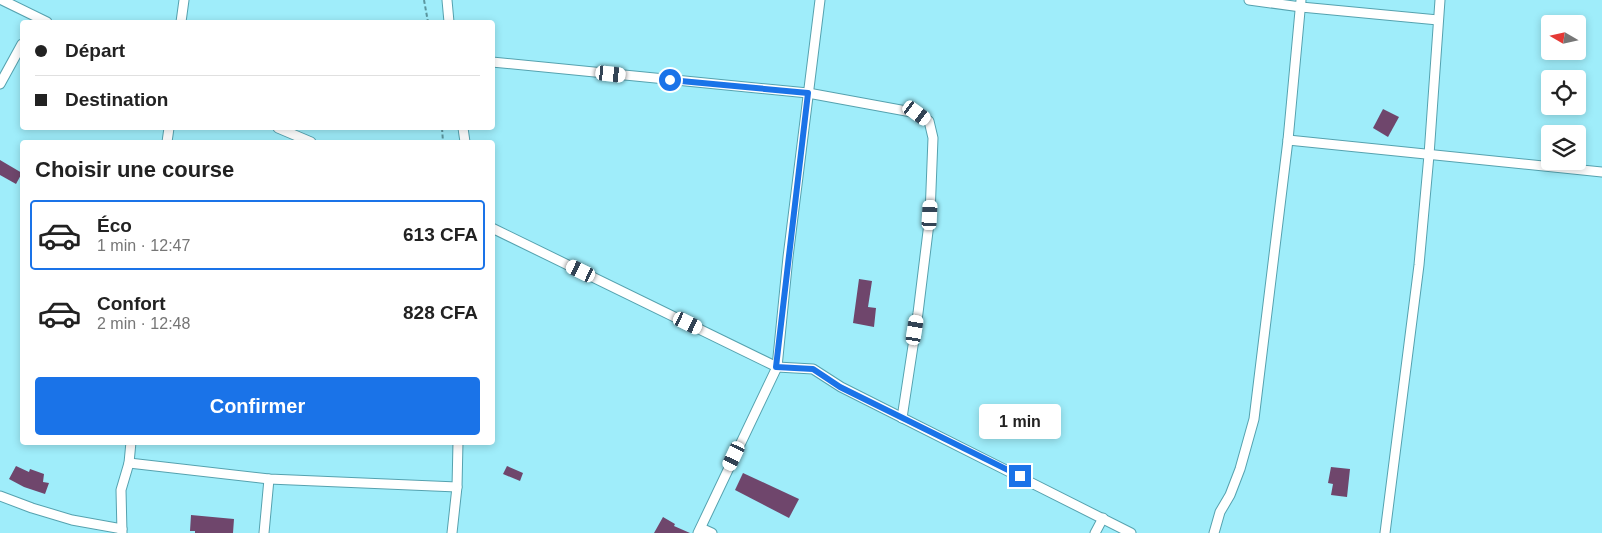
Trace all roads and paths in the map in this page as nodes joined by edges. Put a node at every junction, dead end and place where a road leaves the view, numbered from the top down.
1 (2, 0) edge
2 (184, 0) edge
3 (424, 0) edge
4 (446, 0) edge
5 (820, 0) edge
6 (1250, 0) edge
7 (1440, 0) edge
8 (1301, 4) edge
9 (35, 20) edge
10 (181, 20) edge
11 (428, 20) edge
12 (449, 20) edge
13 (1438, 20) junction
14 (20, 48) edge
15 (495, 62) edge
16 (0, 84) edge
17 (808, 93) junction
18 (283, 130) edge
19 (306, 140) edge
20 (1288, 140) junction
21 (1429, 155) junction
22 (1602, 172) edge
23 (495, 229) edge
24 (776, 367) junction
25 (902, 418) junction
26 (132, 445) edge
27 (458, 445) edge
28 (129, 464) junction
29 (269, 479) junction
30 (457, 487) junction
31 (0, 496) edge
32 (1103, 518) junction
33 (700, 530) edge
34 (122, 531) edge
35 (264, 533) edge
36 (452, 533) edge
37 (712, 533) edge
38 (1095, 533) edge
39 (1131, 533) edge
40 (1214, 533) edge
41 (1385, 533) edge

1 - 9 street
2 - 10 street
3 - 11 path
4 - 12 street
5 - 17 street
6 - 8 street
7 - 13 street
8 - 13 street
8 - 20 street
13 - 21 street
14 - 16 street
15 - 17 street
17 - 24 street
17 - 25 street
18 - 19 street
20 - 21 street
20 - 40 street
21 - 22 street
21 - 41 street
23 - 24 street
24 - 25 street
24 - 33 street
25 - 32 street
26 - 28 street
27 - 30 street
28 - 29 street
28 - 34 street
29 - 30 street
29 - 35 street
30 - 36 street
31 - 34 street
32 - 38 street
32 - 39 street
33 - 37 street

